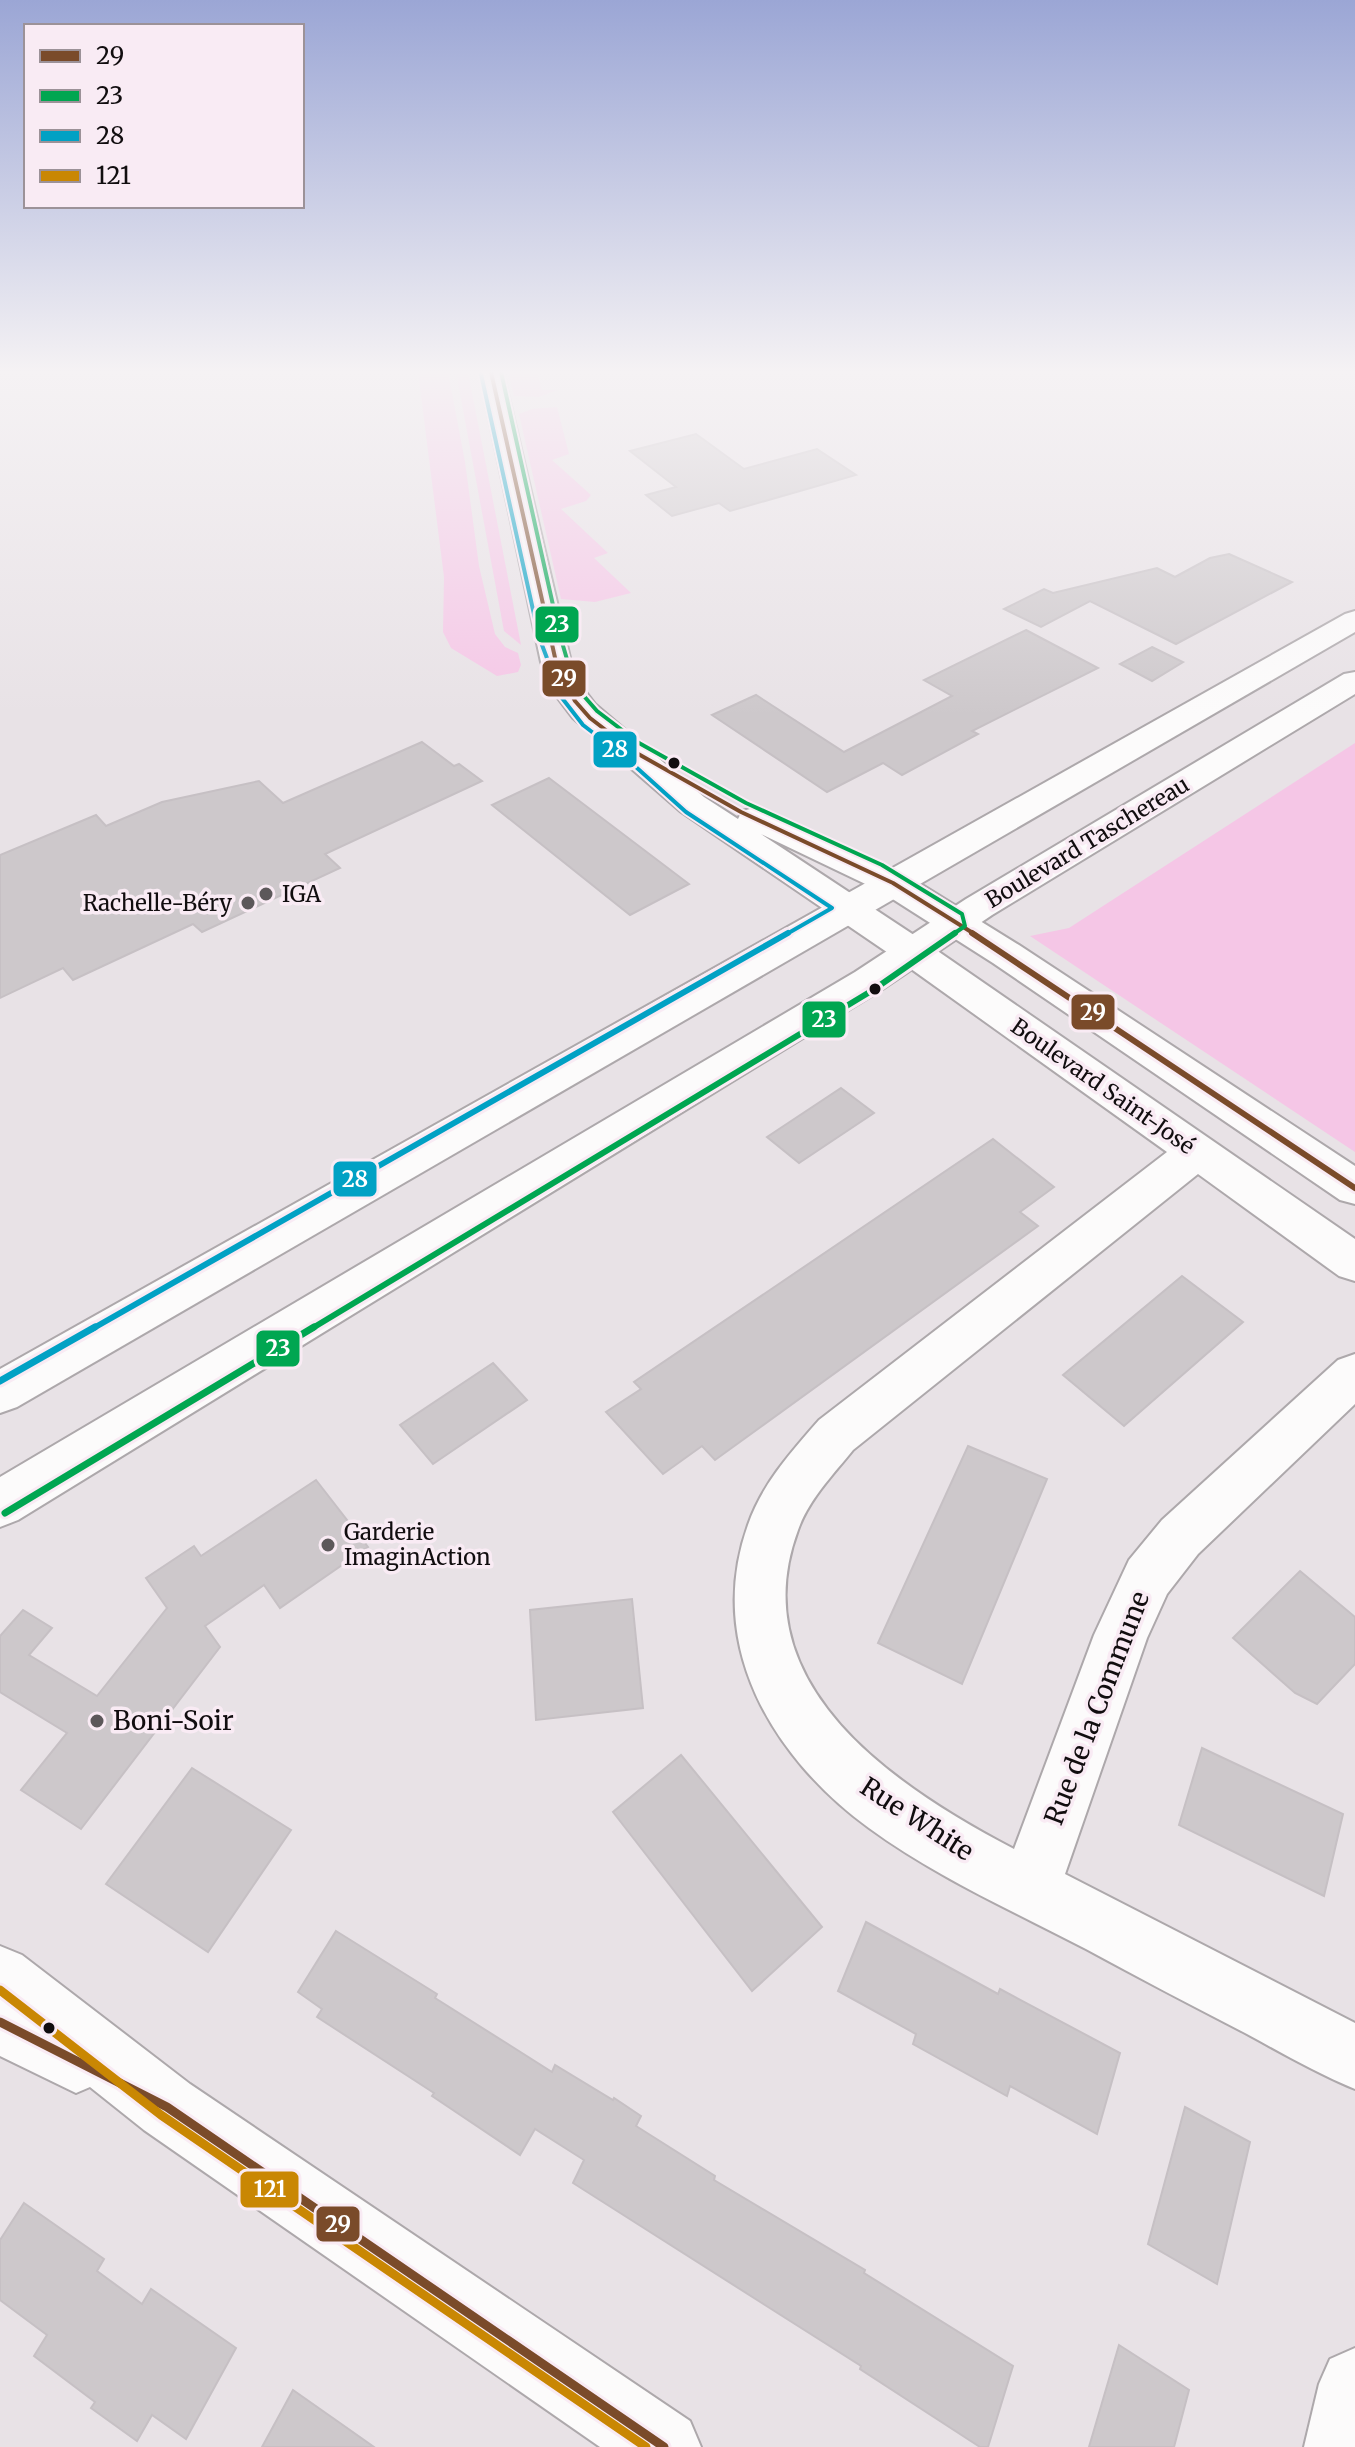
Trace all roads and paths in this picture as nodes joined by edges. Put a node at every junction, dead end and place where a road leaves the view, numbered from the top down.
1 (516, 486) edge
2 (1355, 620) edge
3 (1355, 681) edge
4 (1185, 717) junction
5 (1245, 748) junction
6 (633, 751) junction
7 (893, 883) junction
8 (851, 909) junction
9 (956, 922) junction
10 (913, 952) junction
11 (1197, 1152) junction
12 (1355, 1188) edge
13 (1355, 1263) edge
14 (1355, 1374) edge
15 (0, 1393) edge
16 (0, 1504) edge
17 (1030, 1887) junction
18 (0, 1977) edge
19 (0, 2022) edge
20 (1355, 2057) edge
21 (167, 2107) junction
22 (1355, 2384) edge
23 (664, 2447) edge
24 (1341, 2447) edge

1 - 6 street
2 - 4 street
3 - 5 street, Boulevard Taschereau
4 - 5 street
4 - 7 street
5 - 9 street, Boulevard Taschereau
6 - 7 street
6 - 8 street, Boulevard Saint-José
7 - 8 street
7 - 9 street
8 - 10 street, Boulevard Saint-José
8 - 15 street
9 - 10 street, Boulevard Taschereau
9 - 12 street
10 - 11 street, Boulevard Saint-José
10 - 16 street, Boulevard Taschereau
11 - 13 street, Boulevard Saint-José
11 - 17 street, Rue White
14 - 17 street, Rue de la Commune
17 - 20 street, Rue White
18 - 21 street
19 - 21 street
21 - 23 street
22 - 24 street

